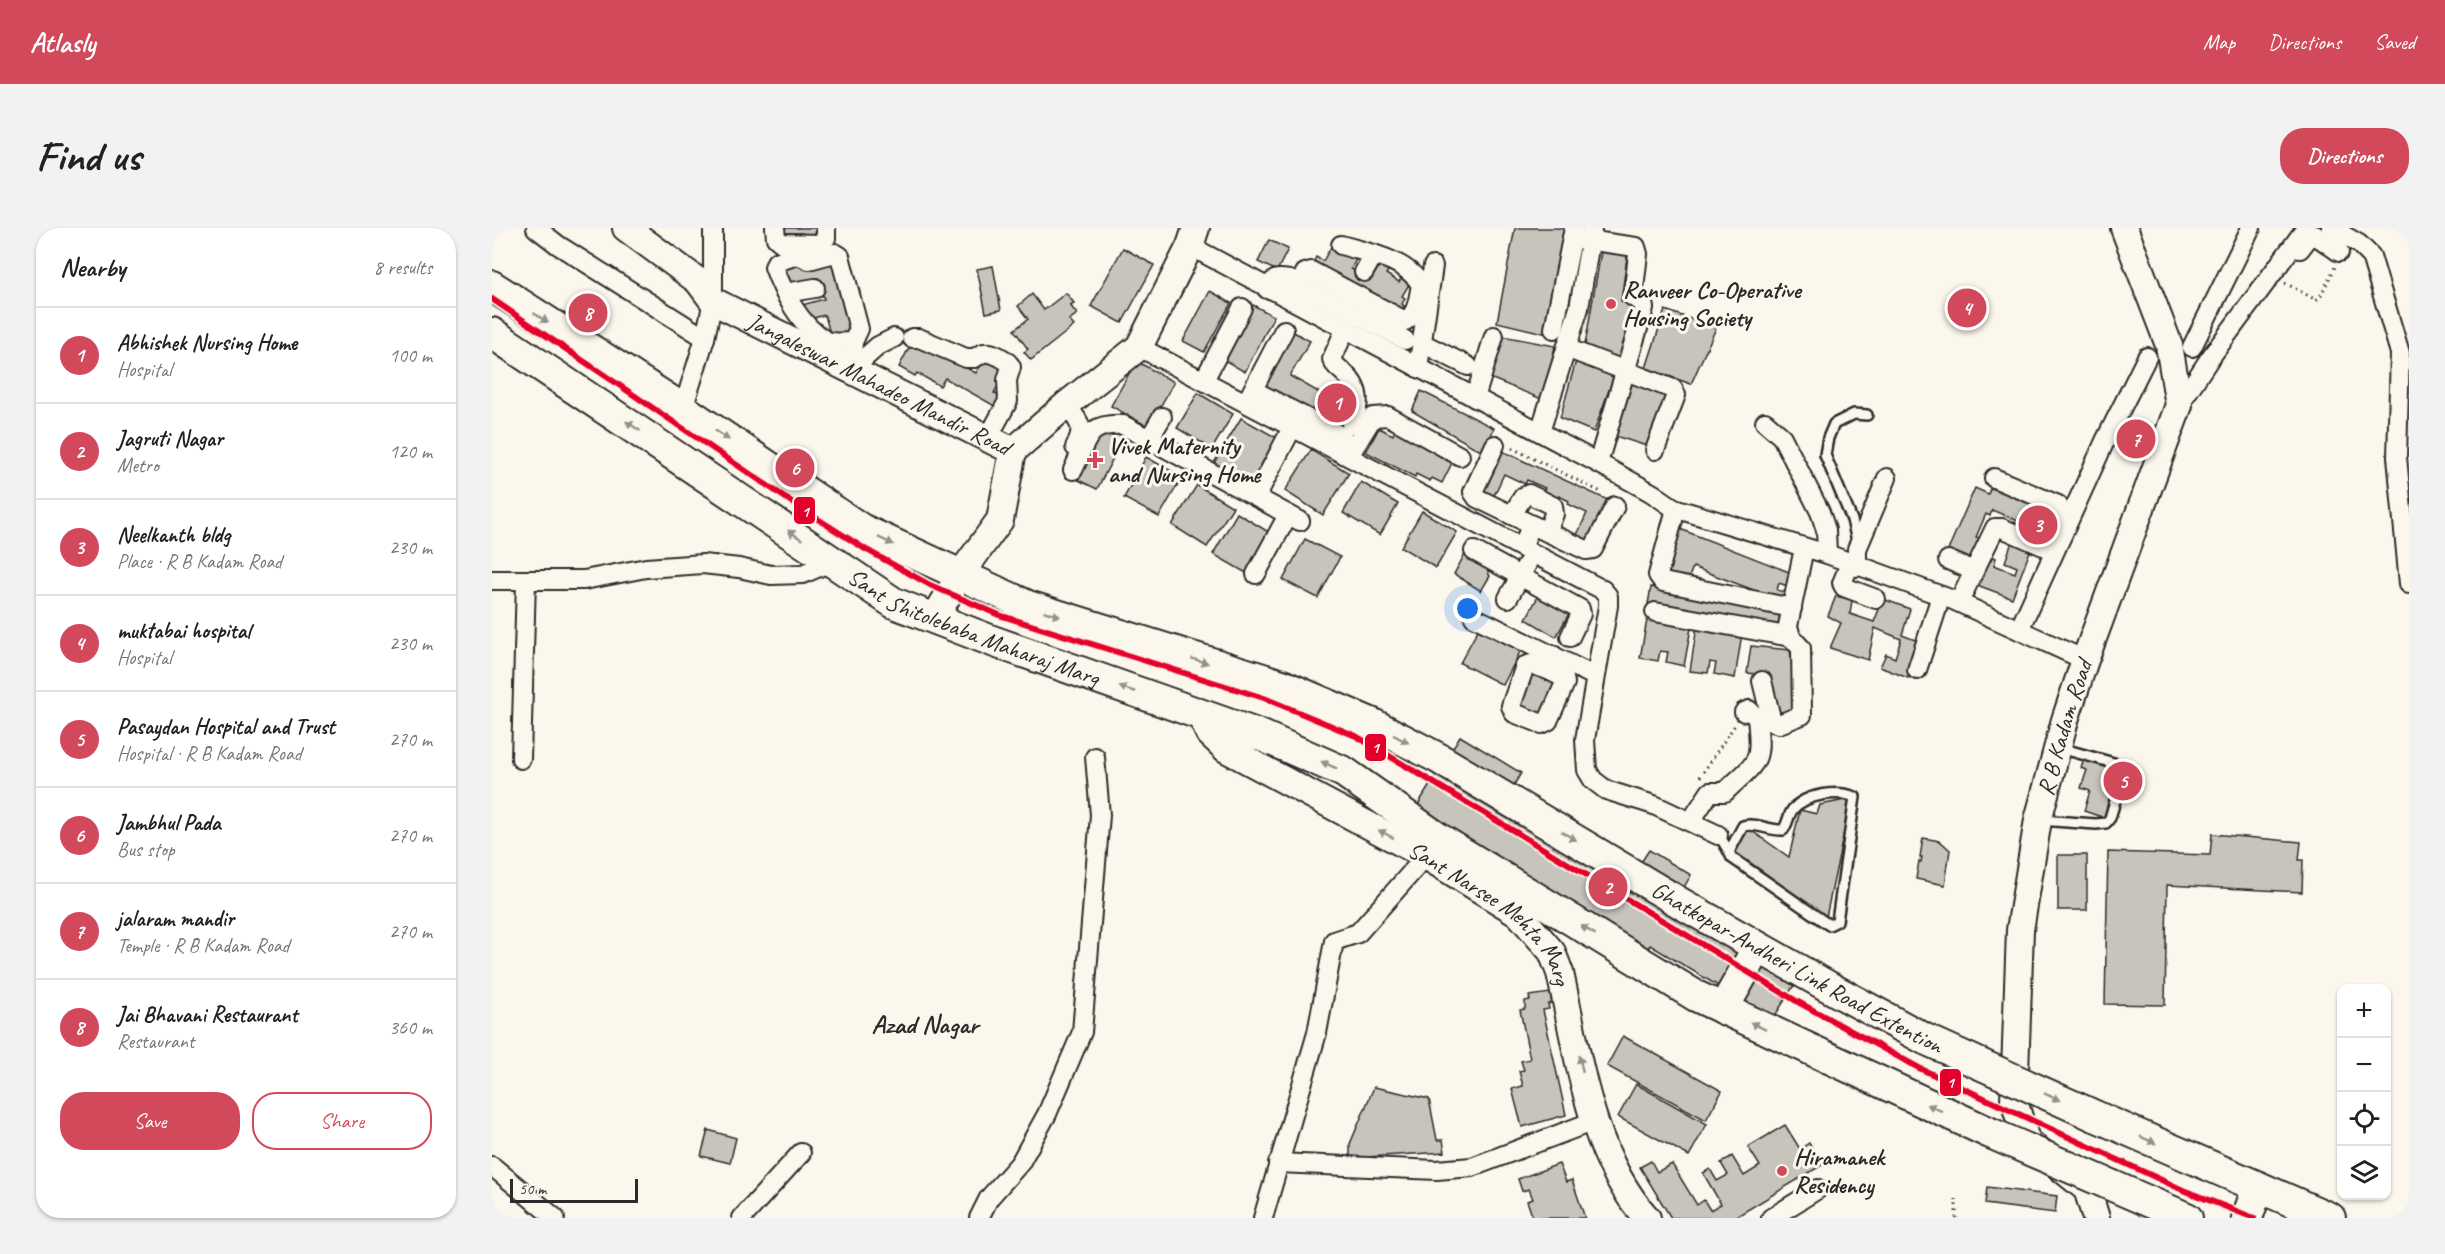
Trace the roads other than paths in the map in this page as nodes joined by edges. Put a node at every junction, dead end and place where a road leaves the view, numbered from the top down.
1 (536, 228) edge
2 (626, 228) edge
3 (713, 228) edge
4 (775, 228) edge
5 (825, 228) edge
6 (2124, 228) edge
7 (2251, 228) edge
8 (2306, 228) edge
9 (2331, 228) edge
10 (1573, 233) edge
11 (1592, 234) edge
12 (1193, 237) edge
13 (1341, 245) dead end
14 (2297, 247) junction
15 (2338, 252) road end
16 (1374, 255) junction
17 (1433, 266) dead end
18 (1364, 272) dead end
19 (1565, 273) junction
20 (1584, 276) junction
21 (2283, 278) road end
22 (1300, 285) junction
23 (492, 286) edge
24 (815, 288) dead end
25 (1267, 289) junction
26 (785, 293) junction
27 (713, 301) junction
28 (1558, 305) junction
29 (1242, 308) dead end
30 (1579, 308) junction
31 (1554, 329) dead end
32 (1284, 330) dead end
33 (1345, 330) junction
34 (492, 333) edge
35 (1494, 336) dead end
36 (705, 338) junction
37 (1414, 341) junction
38 (853, 342) junction
39 (1139, 347) junction
40 (1566, 348) junction
41 (2169, 350) junction
42 (2210, 358) junction
43 (1468, 366) dead end
44 (1418, 368) junction
45 (851, 370) junction
46 (1625, 372) junction
47 (1204, 380) junction
48 (1250, 396) junction
49 (1475, 398) junction
50 (1066, 405) junction
51 (2179, 405) junction
52 (683, 409) junction
53 (1867, 415) dead end
54 (1162, 417) dead end
55 (1765, 422) dead end
56 (1293, 426) junction
57 (1540, 432) junction
58 (1086, 433) junction
59 (988, 438) junction
60 (1149, 439) junction
61 (1495, 445) road end
62 (1655, 450) dead end
63 (1073, 451) dead end
64 (1013, 452) junction
65 (1349, 456) junction
66 (1460, 456) dead end
67 (1598, 463) junction
68 (1073, 470) dead end
69 (1887, 478) dead end
70 (1994, 478) dead end
71 (1256, 497) junction
72 (1615, 506) road end
73 (1676, 509) junction
74 (1512, 515) junction
75 (1539, 528) junction
76 (2043, 546) junction
77 (1804, 548) junction
78 (1528, 549) junction
79 (1474, 551) dead end
80 (1827, 554) junction
81 (1854, 560) junction
82 (1948, 560) dead end
83 (833, 561) junction
84 (1974, 571) junction
85 (1256, 574) dead end
86 (960, 575) junction
87 (1521, 575) junction
88 (1884, 575) junction
89 (492, 580) edge
90 (526, 580) junction
91 (2409, 584) edge
92 (1941, 596) junction
93 (2021, 596) dead end
94 (1508, 598) dead end
95 (1011, 600) junction
96 (1959, 602) junction
97 (1792, 608) junction
98 (1655, 612) dead end
99 (935, 617) junction
100 (1474, 617) dead end
101 (2019, 630) junction
102 (1570, 637) dead end
103 (1791, 637) junction
104 (995, 642) junction
105 (1144, 644) joint
106 (2085, 660) junction
107 (1917, 670) dead end
108 (1594, 676) junction
109 (1762, 681) dead end
110 (1744, 711) road end
111 (1202, 716) junction
112 (2057, 747) junction
113 (1095, 757) dead end
114 (521, 759) dead end
115 (2038, 820) junction
116 (1691, 821) junction
117 (1718, 836) joint
118 (1729, 852) junction
119 (1426, 856) junction
120 (1758, 947) junction
121 (1723, 1009) junction
122 (1594, 1121) junction
123 (801, 1153) dead end
124 (1278, 1163) junction
125 (492, 1166) edge
126 (2258, 1187) junction
127 (1818, 1189) dead end
128 (555, 1218) edge
129 (742, 1218) edge
130 (979, 1218) edge
131 (1263, 1218) edge
132 (1647, 1218) edge
133 (1771, 1218) edge
134 (2096, 1218) edge
135 (2187, 1218) edge
136 (2247, 1218) edge
137 (2330, 1218) edge

1 - 36 street
2 - 27 street, Jangaleswar Mahadeo Mandir Road
3 - 27 street
4 - 5 street
6 - 41 street, R B Kadam Road
7 - 41 street
8 - 14 street
9 - 91 street
10 - 11 street
10 - 19 street
11 - 20 street
11 - 46 street
12 - 25 street
12 - 39 street
13 - 16 street
14 - 15 street
14 - 21 street
14 - 42 street
16 - 18 street
16 - 22 street
17 - 37 street
19 - 20 street
19 - 28 street
20 - 30 street
22 - 25 street
22 - 37 street
23 -> 52 main road, Sant Shitolebaba Maharaj Marg
24 - 26 street
25 - 33 street
26 - 38 street
26 - 38 street
27 - 36 street
27 - 45 street, Jangaleswar Mahadeo Mandir Road
28 - 30 street
28 - 31 street
29 - 47 street
30 - 40 street
32 - 48 street
33 - 44 street
33 - 48 street
83 -> 34 main road, Sant Shitolebaba Maharaj Marg
35 - 49 street
36 - 52 street
37 - 43 street
37 - 44 street
38 - 45 street
39 - 47 street
39 - 50 street
40 - 46 street
40 - 57 street
41 - 42 street
41 - 51 street, R B Kadam Road
41 - 101 street
42 - 51 street
44 - 49 street
45 - 59 street, Jangaleswar Mahadeo Mandir Road
45 - 59 street
46 - 62 street
46 - 67 street
47 - 48 street
48 - 56 street
49 - 57 street
50 - 58 street
50 - 64 street
51 - 106 street, R B Kadam Road
52 -> 86 main road, Sant Shitolebaba Maharaj Marg
53 - 81 lane
54 - 60 street
55 - 80 street
56 - 65 street
56 - 71 street
57 - 67 street
58 - 60 street
58 - 63 street
58 - 68 street
59 - 64 street, Jangaleswar Mahadeo Mandir Road
60 - 71 street
61 - 74 street
64 - 86 street, Jangaleswar Mahadeo Mandir Road
65 - 66 street
65 - 78 street
67 - 73 street
69 - 81 street
70 - 76 street
71 - 85 street
72 - 75 street
73 - 77 street
73 - 97 street
74 - 75 street
74 - 75 street
75 - 78 street
76 - 84 street
76 - 93 street
77 - 80 street
77 - 97 street
78 - 87 street
78 - 108 street
79 - 87 street
80 - 81 street
81 - 88 street
81 - 88 street
82 - 84 street
83 - 90 street
83 - 99 main road, Sant Shitolebaba Maharaj Marg
84 - 96 street
86 - 95 main road, Sant Shitolebaba Maharaj Marg
86 - 99 street, Jangaleswar Mahadeo Mandir Road
87 - 94 street
87 - 102 street
88 - 92 street
89 - 90 street
90 - 114 street
92 - 96 street
92 - 107 street
95 - 104 main road
95 -> 105 main road, Sant Shitolebaba Maharaj Marg
96 - 101 street
97 - 103 street
98 - 103 street
99 - 104 main road, Sant Shitolebaba Maharaj Marg
100 - 108 street
101 - 106 street
103 - 109 street
111 -> 104 main road, Sant Shitolebaba Maharaj Marg
105 -> 120 main road, Ghatkopar-Andheri Link Road Extention
106 - 112 street, R B Kadam Road
108 - 116 street
110 - 116 street
119 -> 111 street, Sant Narsee Mehta Marg
121 -> 111 main road, Sant Shitolebaba Maharaj Marg
112 - 115 street, R B Kadam Road
112 - 115 lane
113 - 130 street
115 - 134 street, R B Kadam Road
116 - 117 street
117 - 118 lane
118 - 118 lane
122 -> 119 street, Sant Narsee Mehta Marg
119 - 124 street
120 - 121 main road
120 -> 126 main road, Ghatkopar-Andheri Link Road Extention, bridge
135 -> 121 main road, Sant Shitolebaba Maharaj Marg, bridge
122 - 124 street
122 - 132 street, Sant Narsee Mehta Marg
123 - 129 street
124 - 131 street
125 - 128 street
126 - 136 main road
126 - 137 main road, Ghatkopar-Andheri Link Road Extention
127 - 133 street

